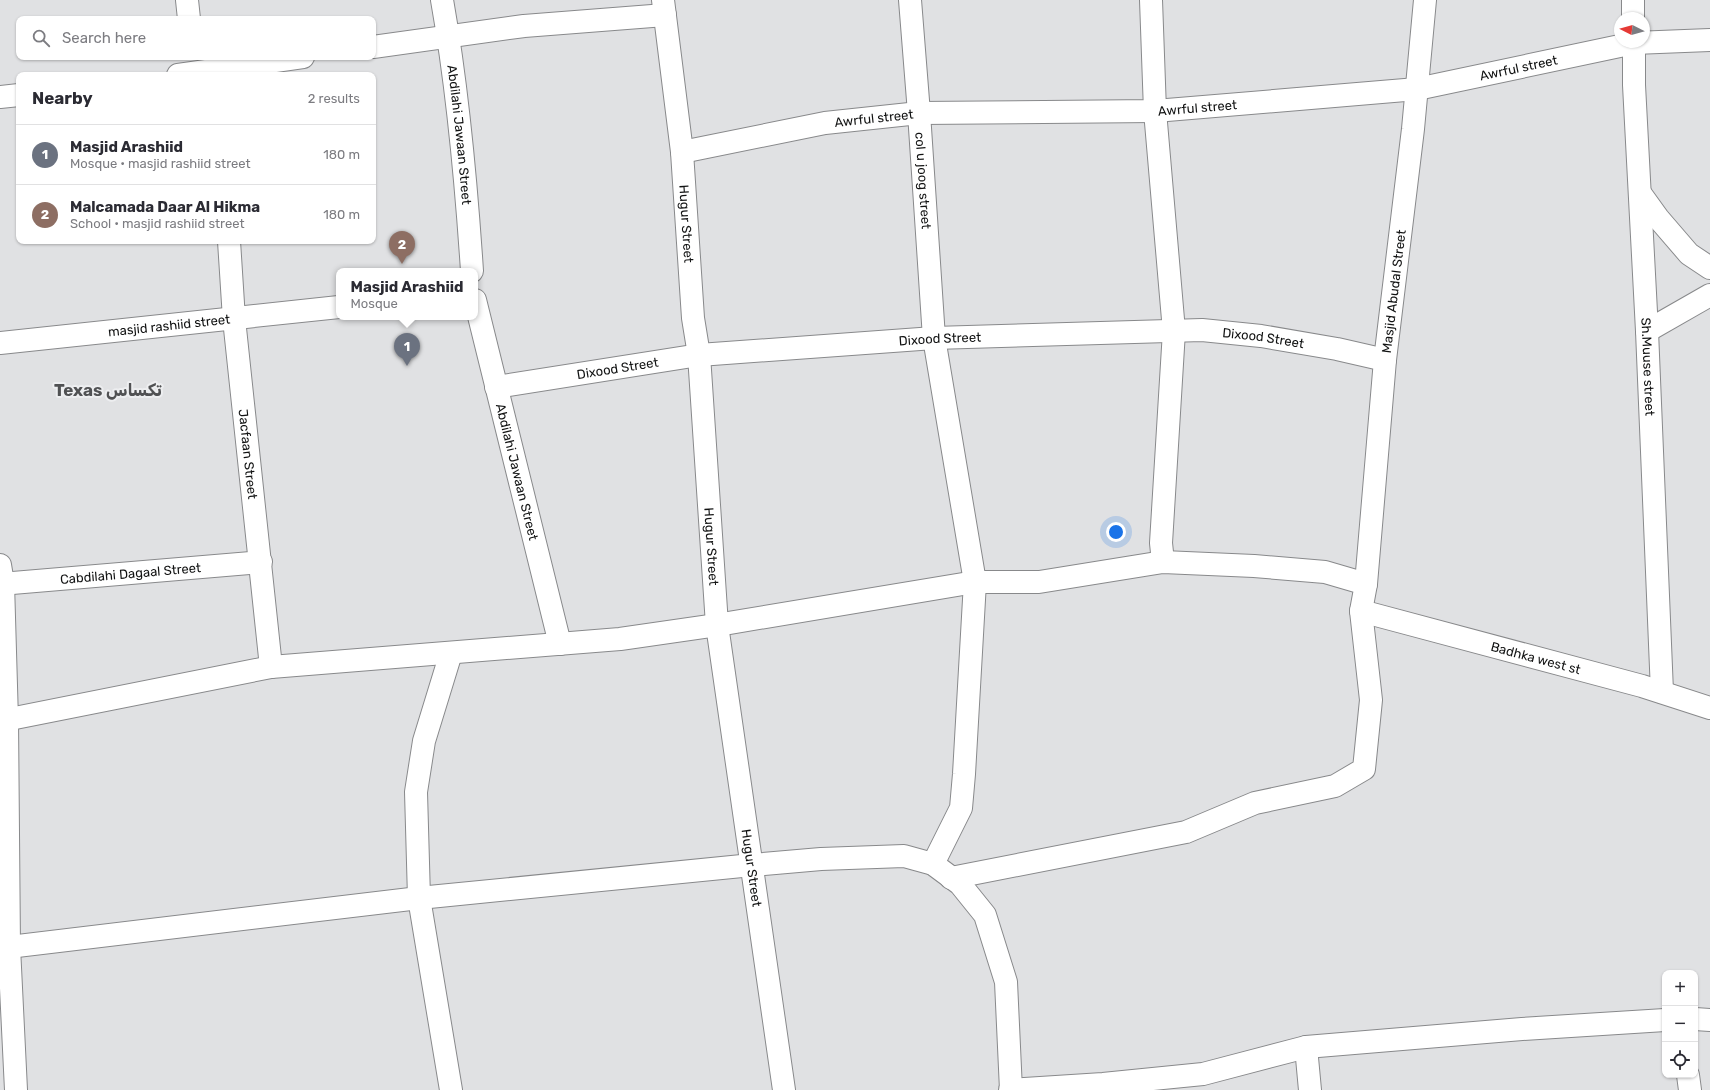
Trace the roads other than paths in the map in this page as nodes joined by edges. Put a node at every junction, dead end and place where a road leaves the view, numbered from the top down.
1 (187, 0) edge
2 (442, 0) edge
3 (910, 0) edge
4 (1151, 0) edge
5 (1425, 0) edge
6 (1633, 0) edge
7 (664, 8) edge
8 (1633, 12) edge
9 (190, 16) edge
10 (448, 36) junction
11 (1710, 40) edge
12 (1650, 42) edge
13 (376, 47) edge
14 (1614, 47) edge
15 (1634, 48) edge
16 (277, 60) edge
17 (191, 70) edge
18 (1417, 89) junction
19 (16, 94) edge
20 (0, 97) edge
21 (1155, 111) junction
22 (920, 113) junction
23 (682, 152) junction
24 (1640, 193) junction
25 (229, 244) edge
26 (472, 268) edge
27 (1710, 268) edge
28 (1710, 295) edge
29 (336, 307) edge
30 (478, 312) edge
31 (234, 319) junction
32 (1174, 331) junction
33 (1647, 331) junction
34 (934, 338) junction
35 (0, 343) edge
36 (699, 355) junction
37 (1385, 360) junction
38 (496, 387) junction
39 (261, 562) junction
40 (1163, 562) junction
41 (1, 577) edge
42 (975, 582) junction
43 (1366, 584) junction
44 (1361, 612) junction
45 (718, 625) junction
46 (560, 644) junction
47 (451, 653) junction
48 (271, 667) junction
49 (1662, 692) junction
50 (1710, 708) edge
51 (4, 720) edge
52 (933, 864) junction
53 (752, 865) junction
54 (951, 878) junction
55 (419, 898) junction
56 (4, 948) edge
57 (1698, 1019) edge
58 (1662, 1020) edge
59 (1710, 1020) edge
60 (1306, 1047) junction
61 (1688, 1078) edge
62 (16, 1090) edge
63 (451, 1090) edge
64 (784, 1090) edge
65 (1010, 1090) edge
66 (1310, 1090) edge
67 (1690, 1090) edge

1 - 9 street
2 - 10 street, Abdilahi Jawaan Street
3 - 22 street, col u joog street
4 - 21 street
5 - 18 street, Masjid Abudal Street
6 - 8 street
7 - 10 street
7 - 23 street, Hugur Street
10 - 13 street
10 - 26 street, Abdilahi Jawaan Street
11 - 12 street, Awrful street
14 - 18 street, Awrful street
15 - 24 street, Sh.Muuse street
16 - 17 street
18 - 21 street, Awrful street
18 - 37 street, Masjid Abudal Street
19 - 20 street
21 - 22 street, Awrful street
21 - 32 street
22 - 23 street, Awrful street
22 - 34 street, col u joog street
23 - 36 street, Hugur Street
24 - 27 street
24 - 33 street, Sh.Muuse street
25 - 31 street, Jacfaan Street
28 - 33 street
29 - 31 street, masjid rashiid street
30 - 38 street, Abdilahi Jawaan Street
31 - 35 street, masjid rashiid street
31 - 39 street, Jacfaan Street
32 - 34 street, Dixood Street
32 - 37 street, Dixood Street
32 - 40 street
33 - 49 street, Sh.Muuse street
34 - 36 street, Dixood Street
34 - 42 street, col u joog street
36 - 38 street, Dixood Street
36 - 45 street, Hugur Street
37 - 43 street, Masjid Abudal Street
38 - 46 street, Abdilahi Jawaan Street
39 - 41 street, Cabdilahi Dagaal Street
39 - 48 street, Jacfaan Street
40 - 42 street
40 - 43 street
41 - 51 street
42 - 45 street
42 - 52 street, col u joog street
43 - 44 street, Masjid Abudal Street
44 - 49 street, Badhka west st
44 - 54 street, Masjid Abudal Street
45 - 46 street
45 - 53 street, Hugur Street
46 - 47 street
47 - 48 street
47 - 55 street
48 - 51 street
49 - 50 street, Badhka west st
51 - 56 street
52 - 53 street
52 - 54 street
53 - 55 street
53 - 64 street, Hugur Street
54 - 65 street
55 - 56 street
55 - 63 street
56 - 62 street
57 - 59 street
58 - 60 street
60 - 65 street
60 - 66 street
61 - 67 street

